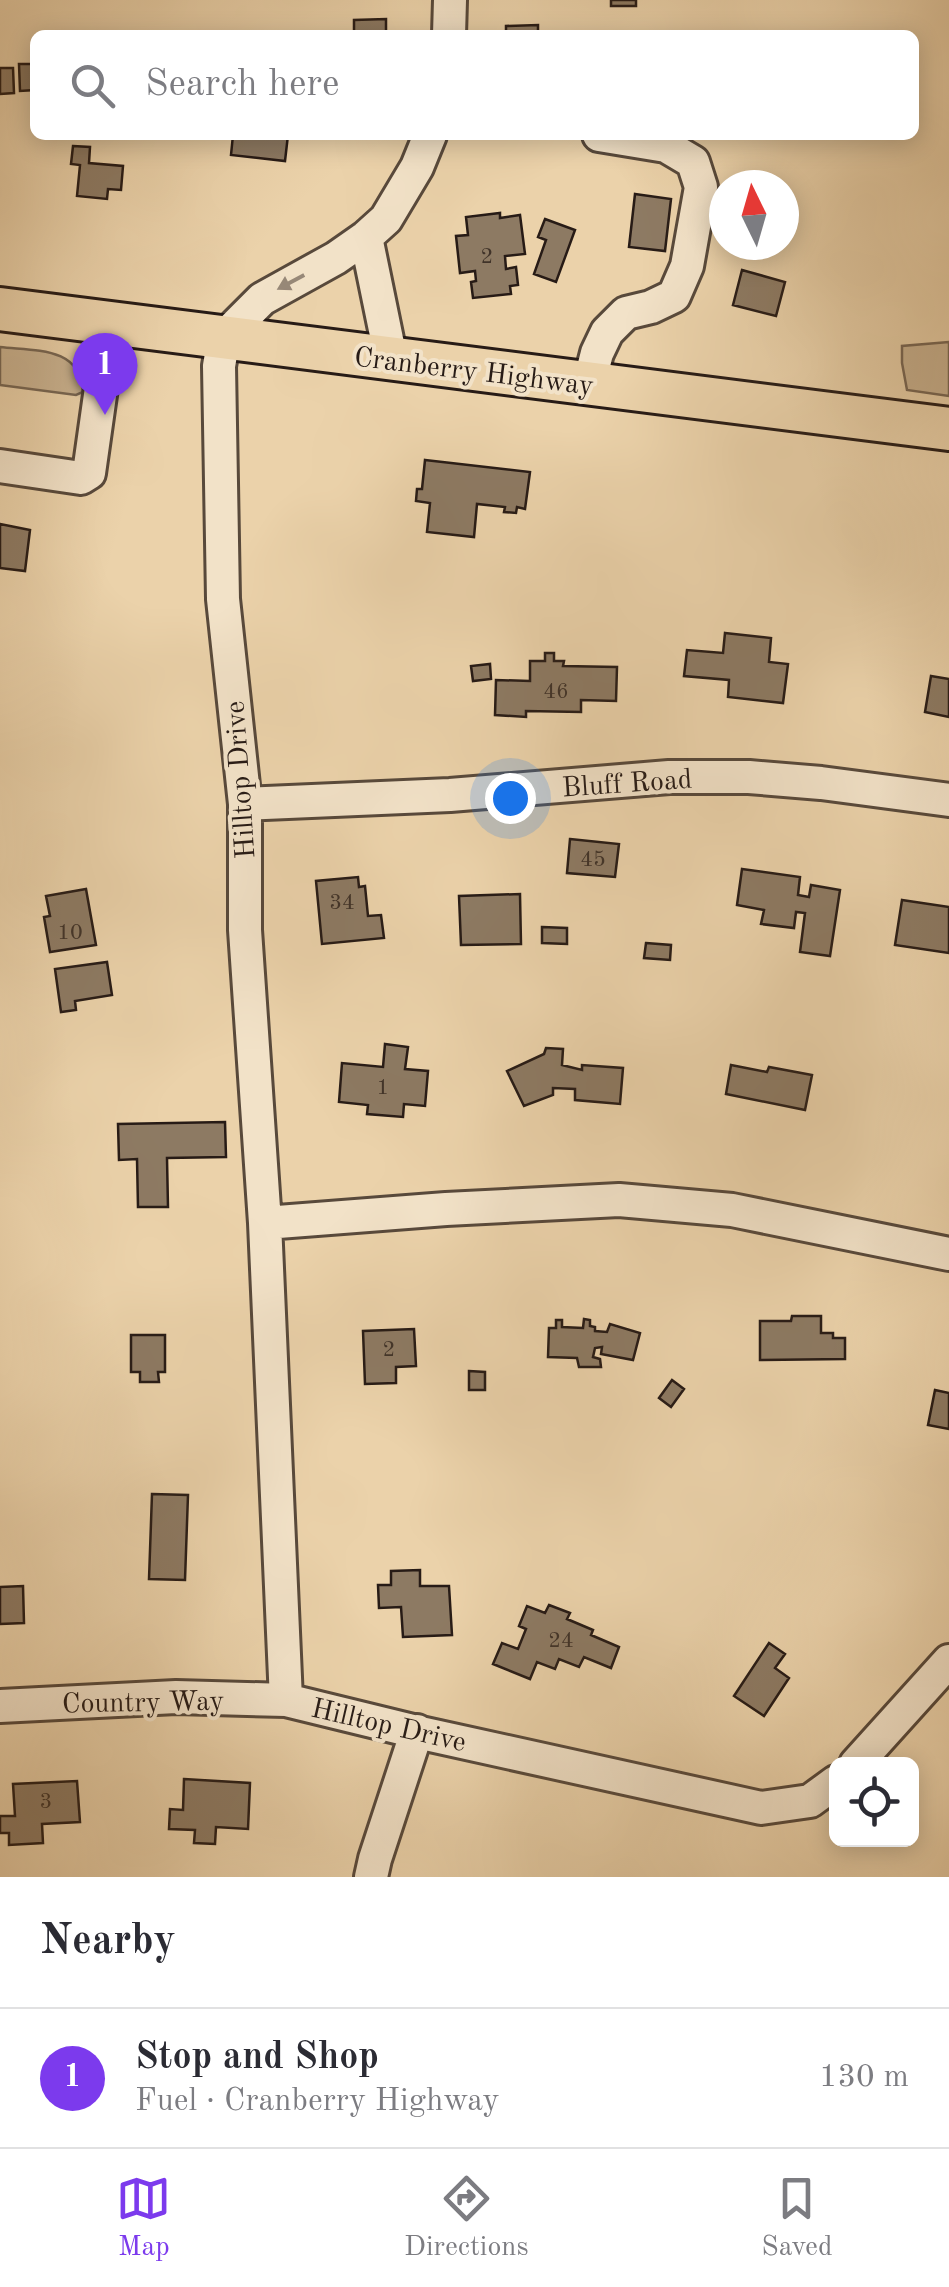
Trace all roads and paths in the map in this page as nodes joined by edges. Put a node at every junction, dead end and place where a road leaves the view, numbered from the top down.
1 (450, 0) edge
2 (449, 30) edge
3 (428, 140) edge
4 (629, 140) edge
5 (366, 238) junction
6 (0, 309) edge
7 (110, 324) junction
8 (224, 337) junction
9 (391, 359) junction
10 (589, 384) junction
11 (949, 429) edge
12 (0, 466) edge
13 (949, 800) edge
14 (245, 804) junction
15 (266, 1223) junction
16 (949, 1254) edge
17 (949, 1661) edge
18 (286, 1700) junction
19 (0, 1706) edge
20 (417, 1732) junction
21 (862, 1757) edge
22 (829, 1787) edge
23 (371, 1877) edge

1 - 2 street
3 - 5 street
4 - 10 street
5 -> 8 street
5 - 9 street
6 - 7 main road, Cranberry Highway
7 - 8 main road, Cranberry Highway
7 - 12 street
8 - 9 main road, Cranberry Highway
8 - 14 street, Hilltop Drive
9 - 10 main road, Cranberry Highway
10 - 11 main road, Cranberry Highway
13 - 14 street, Bluff Road
14 - 15 street, Hilltop Drive
15 - 16 street
15 - 18 street, Hilltop Drive
17 - 21 street
18 - 19 street, Country Way
18 - 20 street, Hilltop Drive
20 - 22 street, Hilltop Drive
20 - 23 street

